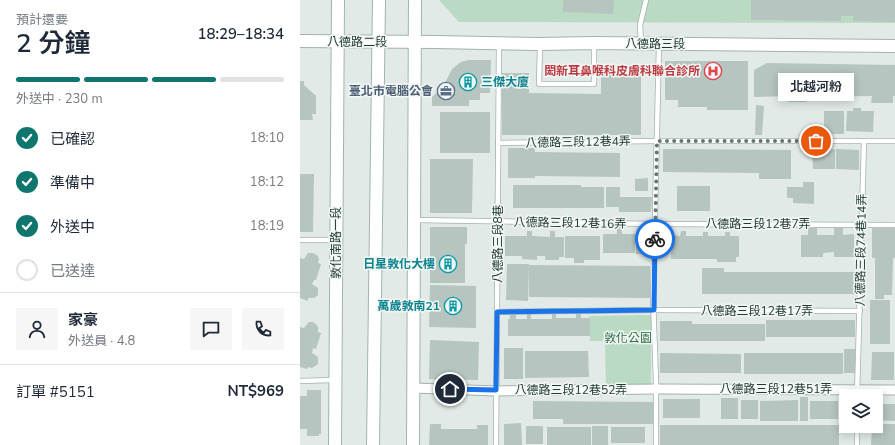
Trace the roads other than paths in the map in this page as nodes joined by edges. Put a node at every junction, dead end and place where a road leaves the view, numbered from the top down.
1 (338, 0) edge
2 (379, 0) edge
3 (415, 0) edge
4 (646, 0) edge
5 (300, 41) edge
6 (338, 41) junction
7 (379, 42) junction
8 (415, 42) junction
9 (594, 43) junction
10 (499, 44) junction
11 (540, 44) junction
12 (641, 44) junction
13 (659, 44) junction
14 (895, 46) edge
15 (657, 141) junction
16 (864, 141) junction
17 (895, 141) edge
18 (498, 143) junction
19 (414, 220) junction
20 (498, 222) junction
21 (655, 224) junction
22 (862, 225) junction
23 (895, 225) edge
24 (300, 240) edge
25 (336, 240) junction
26 (654, 310) junction
27 (860, 311) junction
28 (497, 312) junction
29 (336, 380) junction
30 (300, 381) edge
31 (413, 388) junction
32 (656, 389) junction
33 (858, 389) edge
34 (496, 390) junction
35 (895, 390) edge
36 (883, 391) edge
37 (839, 393) edge
38 (857, 433) edge
39 (335, 445) edge
40 (374, 445) edge
41 (413, 445) edge
42 (496, 445) edge
43 (656, 445) edge
44 (857, 445) edge

1 - 6 main road, 敦化南路一段
2 - 7 main road
3 - 8 main road
4 - 12 lane
5 - 6 main road, 八德路二段
6 - 7 main road, 八德路二段
6 - 25 main road, 敦化南路一段
7 - 8 main road, 八德路二段
7 - 40 main road
8 - 10 main road, 八德路三段
8 - 19 main road
9 - 11 main road, 八德路三段
9 - 11 lane
9 - 12 main road, 八德路三段
10 - 11 main road, 八德路三段
10 - 18 lane, 八德路三段8巷
12 - 13 main road, 八德路三段
13 - 14 main road, 八德路三段
13 - 15 lane
15 - 16 lane, 八德路三段12巷4弄
15 - 18 lane, 八德路三段12巷4弄
15 - 21 lane
16 - 17 lane
16 - 22 lane, 八德路三段74巷14弄
18 - 20 lane, 八德路三段8巷
19 - 20 lane, 八德路三段12巷16弄
19 - 31 main road
20 - 21 lane, 八德路三段12巷16弄
20 - 28 lane, 八德路三段8巷
21 - 22 lane, 八德路三段12巷7弄
21 - 26 lane
22 - 23 lane, 八德路三段12巷7弄
22 - 27 lane, 八德路三段74巷14弄
24 - 25 lane
25 - 29 main road, 敦化南路一段
26 - 27 lane, 八德路三段12巷17弄
26 - 28 lane, 八德路三段12巷17弄
26 - 32 lane
27 - 33 lane, 八德路三段74巷14弄
28 - 34 lane, 八德路三段8巷
29 - 30 lane
29 - 39 main road, 敦化南路一段
31 - 34 street, 八德路三段12巷52弄
31 - 41 main road
32 - 34 street, 八德路三段12巷52弄
32 - 37 street, 八德路三段12巷51弄
32 - 43 lane
34 - 42 lane, 八德路三段8巷
35 - 36 street, 八德路三段12巷51弄
38 - 44 lane

